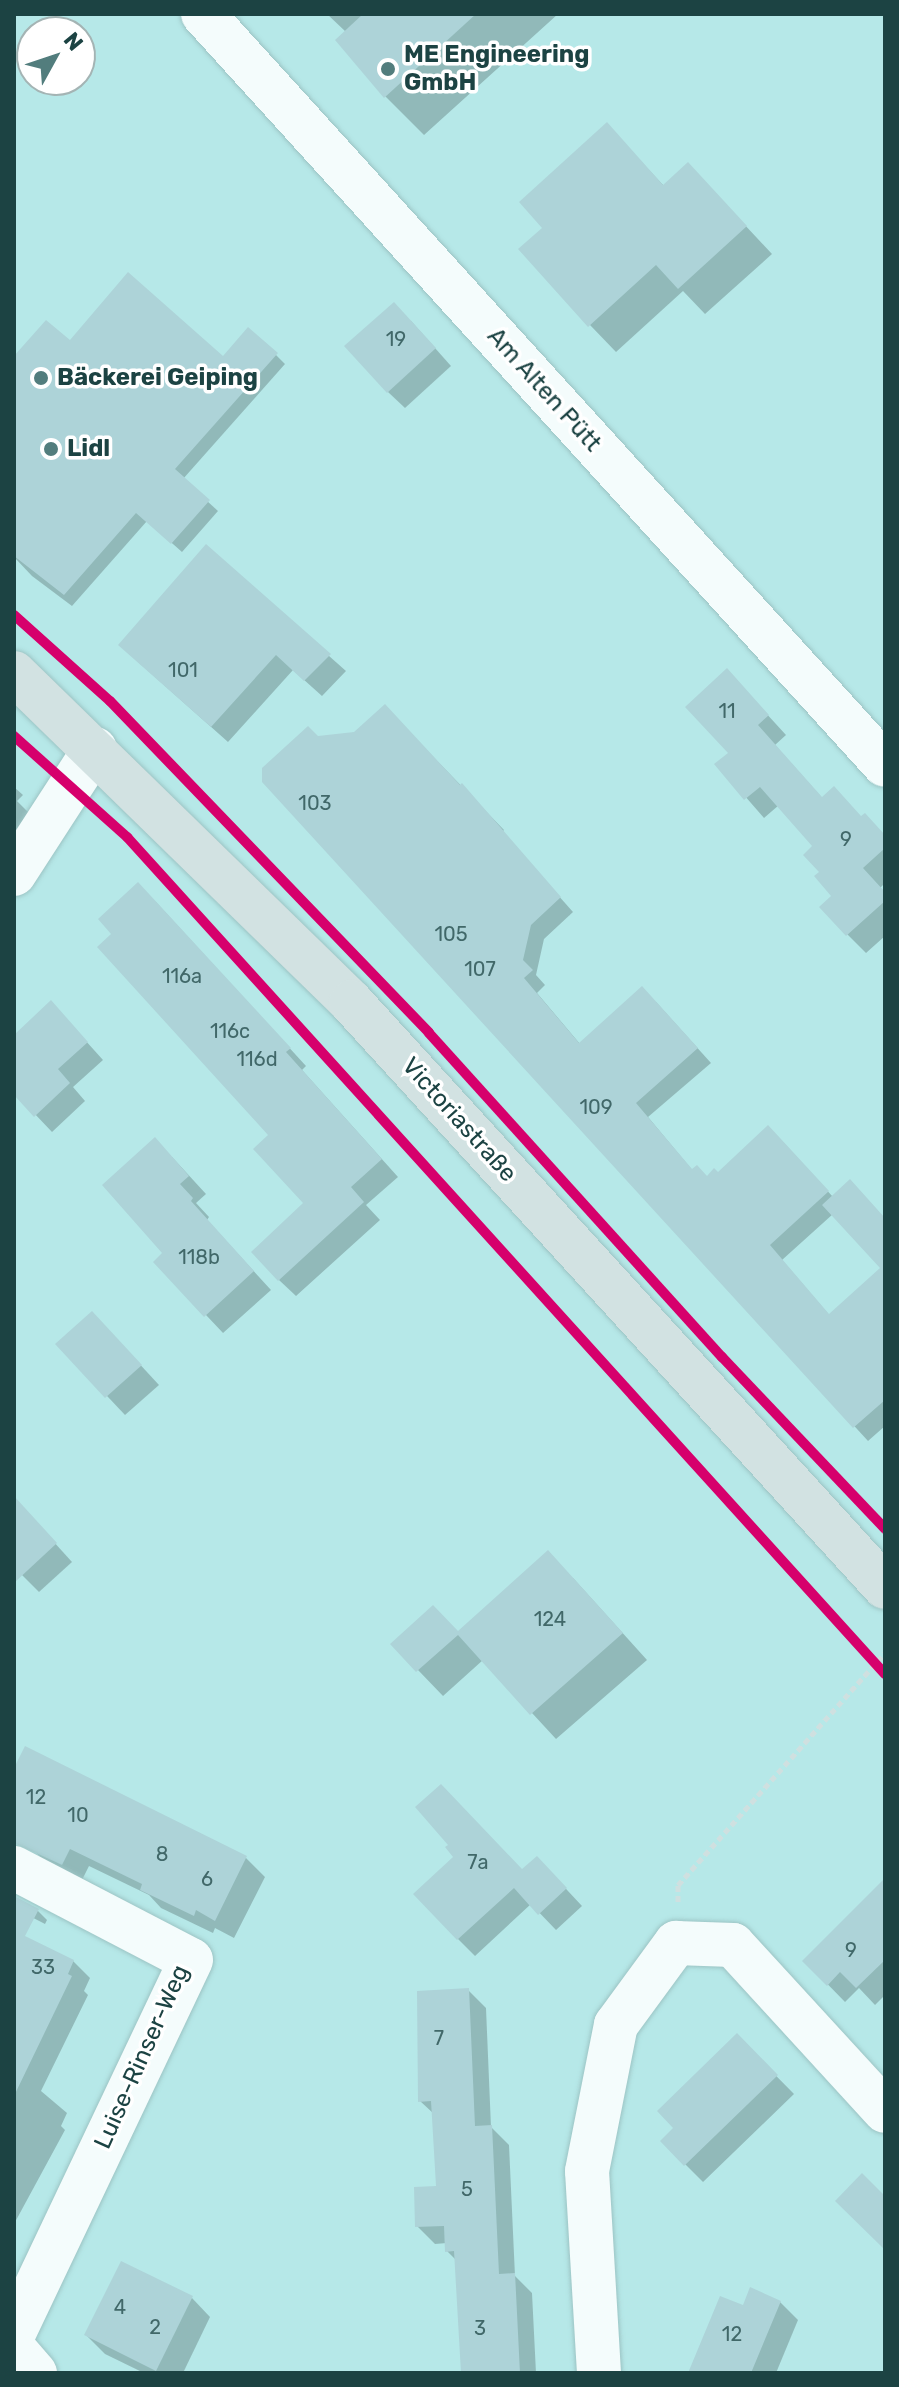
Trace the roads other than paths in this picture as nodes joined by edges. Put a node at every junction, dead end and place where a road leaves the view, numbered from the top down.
1 (203, 14) edge
2 (14, 673) edge
3 (95, 749) junction
4 (885, 765) edge
5 (14, 874) edge
6 (885, 1587) edge
7 (14, 1868) edge
8 (885, 2111) edge
9 (14, 2333) edge
10 (14, 2349) edge
11 (35, 2373) edge
12 (599, 2373) edge

1 - 4 street, Am Alten Pütt
2 - 3 main road, Victoriastraße
3 - 5 street
3 - 6 main road, Victoriastraße
7 - 9 street, Luise-Rinser-Weg
8 - 12 street
10 - 11 street

